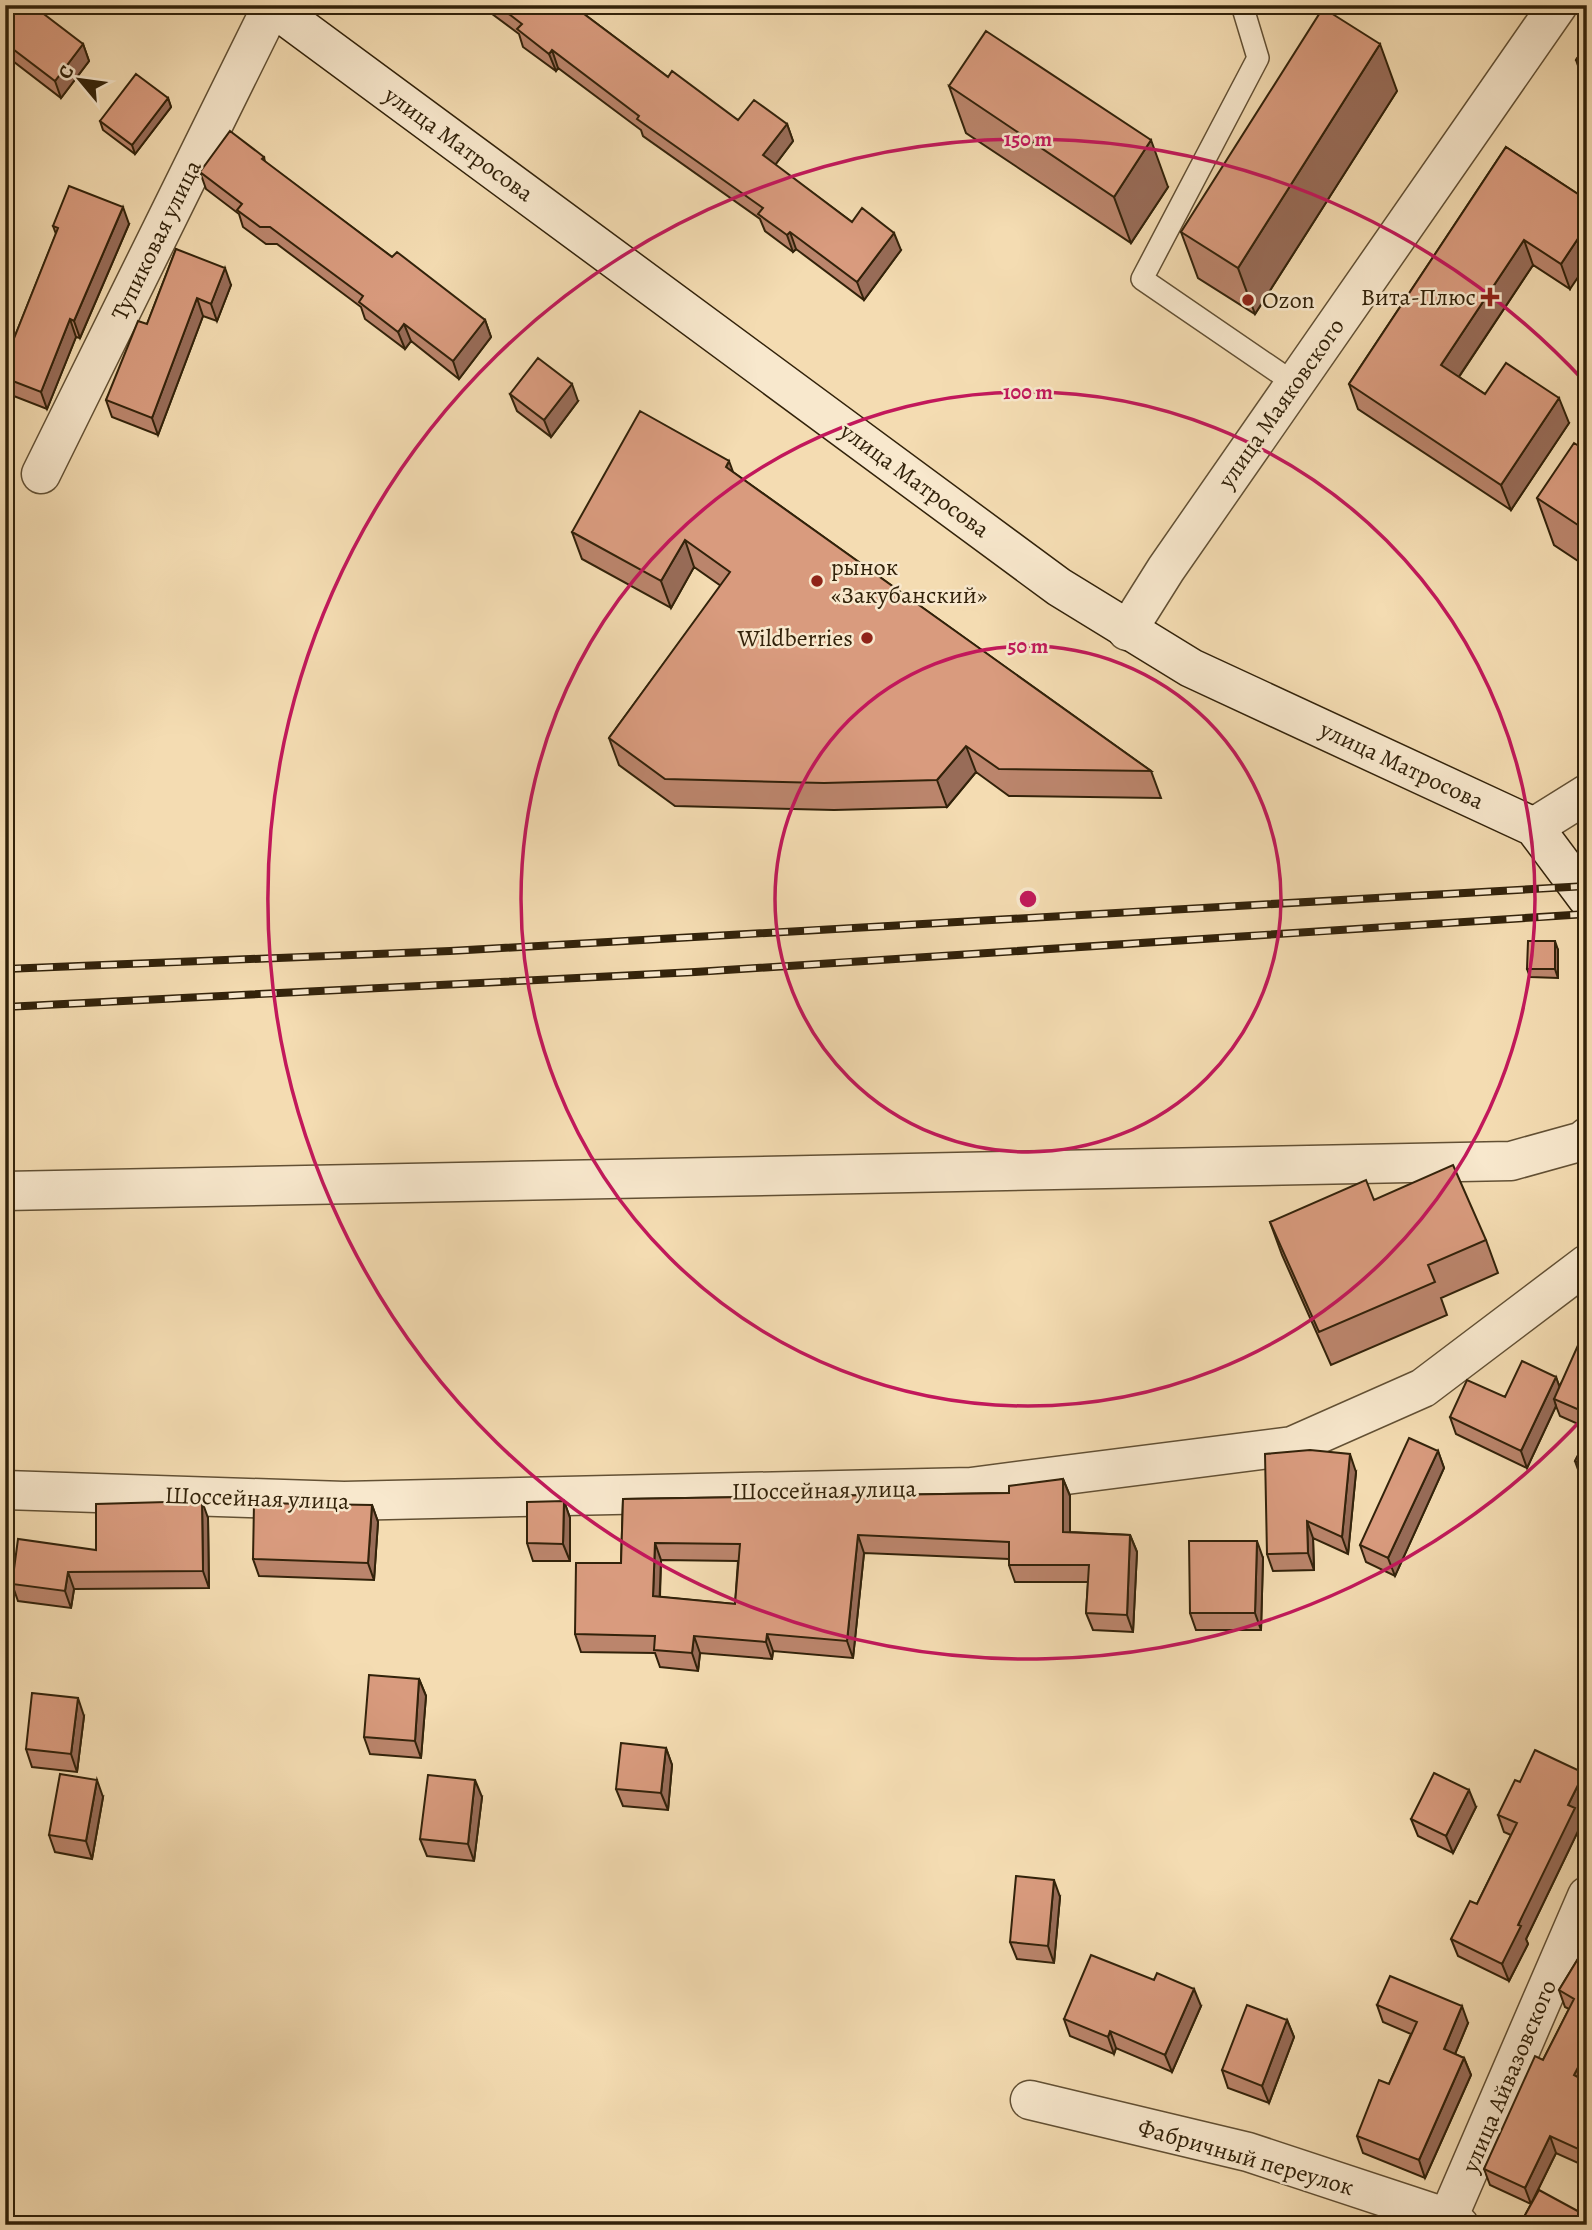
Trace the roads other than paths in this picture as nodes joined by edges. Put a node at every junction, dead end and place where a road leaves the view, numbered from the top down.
1 (1242, 5) edge
2 (1558, 5) edge
3 (271, 6) edge
4 (1294, 383) junction
5 (41, 474) dead end
6 (1127, 631) junction
7 (1587, 794) edge
8 (1534, 827) junction
9 (1587, 898) edge
10 (1586, 1148) edge
11 (5, 1191) edge
12 (1587, 1264) edge
13 (5, 1490) edge
14 (1587, 1896) edge
15 (1030, 2100) dead end
16 (1454, 2221) edge

1 - 4 lane
2 - 4 street, улица Маяковского
3 - 5 street, Тупиковая улица
3 - 6 street, улица Матросова
4 - 6 street, улица Маяковского
6 - 8 street, улица Матросова
7 - 8 street
8 - 9 street, улица Матросова
10 - 11 street
12 - 13 street, Шоссейная улица
14 - 16 street, улица Айвазовского
15 - 16 street, Фабричный переулок

